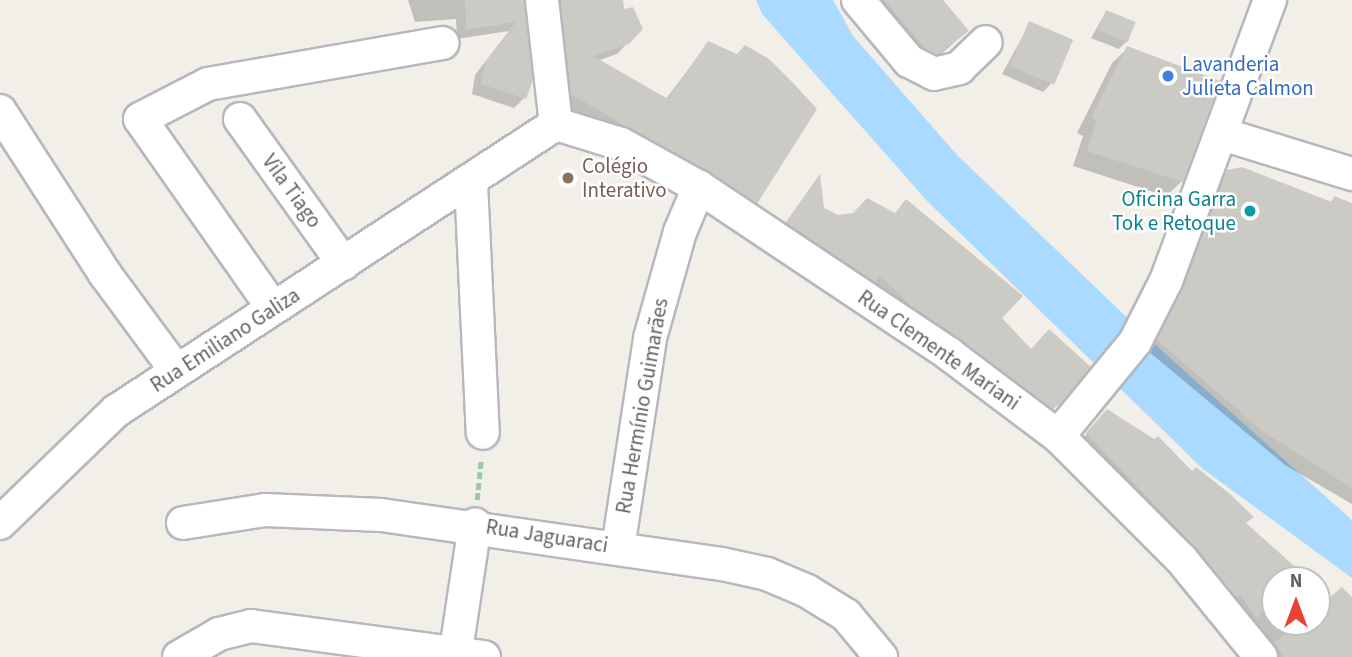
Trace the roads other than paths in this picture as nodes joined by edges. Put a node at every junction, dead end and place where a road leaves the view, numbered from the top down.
1 (542, 0) edge
2 (858, 0) edge
3 (1270, 0) edge
4 (986, 42) dead end
5 (442, 43) dead end
6 (0, 111) edge
7 (240, 119) dead end
8 (556, 124) junction
9 (1222, 134) junction
10 (1352, 174) edge
11 (471, 183) junction
12 (699, 187) junction
13 (344, 264) junction
14 (273, 308) junction
15 (175, 369) junction
16 (483, 433) road end
17 (1058, 436) junction
18 (0, 523) edge
19 (183, 523) dead end
20 (475, 525) junction
21 (618, 548) junction
22 (465, 655) edge
23 (179, 657) edge
24 (881, 657) edge
25 (1261, 657) edge

1 - 8 street
2 - 4 street
3 - 9 street
5 - 14 street
6 - 15 street
7 - 13 street, Vila Tiago
8 - 11 street, Rua Emiliano Galiza
8 - 12 street, Rua Clemente Mariani
9 - 10 street
9 - 17 street
11 - 13 street, Rua Emiliano Galiza
11 - 16 street
12 - 17 street, Rua Clemente Mariani
12 - 21 street, Rua Hermínio Guimarães
13 - 14 street, Rua Emiliano Galiza
14 - 15 street, Rua Emiliano Galiza
15 - 18 street, Rua Emiliano Galiza
17 - 25 street, Rua Clemente Mariani
19 - 20 street, Rua Jaguaraci
20 - 21 street, Rua Jaguaraci
20 - 22 street
21 - 24 street, Rua Jaguaraci
22 - 23 street

